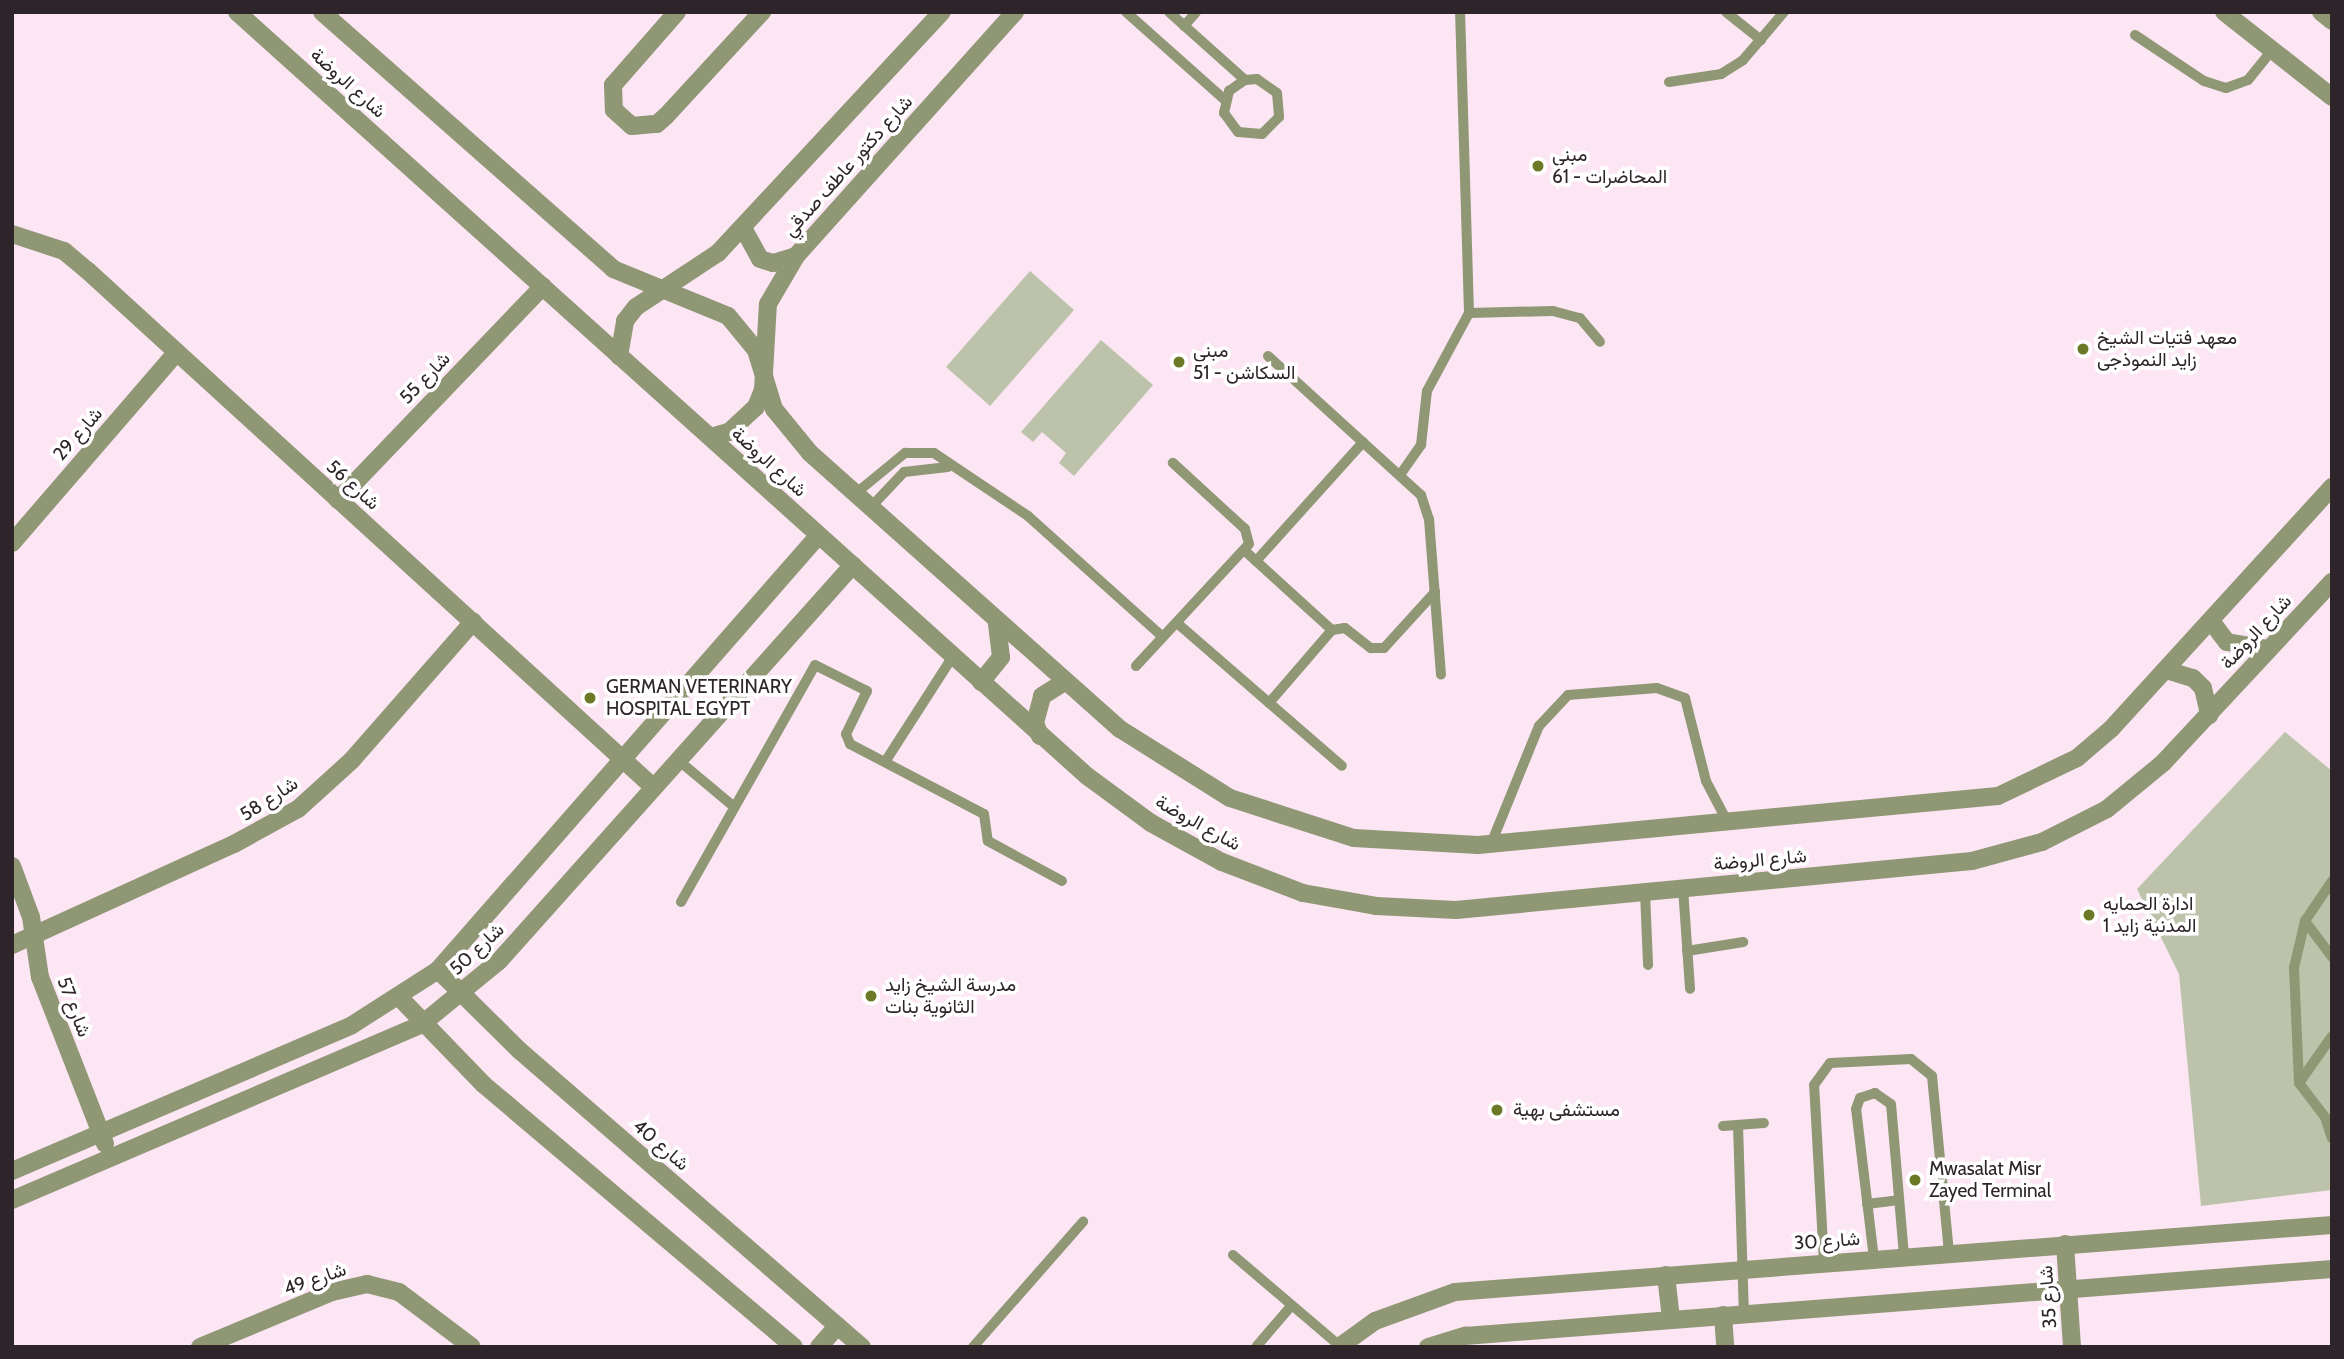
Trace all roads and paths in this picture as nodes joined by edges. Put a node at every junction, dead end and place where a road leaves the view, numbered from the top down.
1 (237, 12) edge
2 (322, 12) edge
3 (677, 12) edge
4 (762, 12) edge
5 (943, 12) edge
6 (1015, 12) edge
7 (1126, 12) edge
8 (1169, 12) edge
9 (1196, 12) edge
10 (1460, 12) edge
11 (1726, 12) edge
12 (1784, 12) edge
13 (2224, 12) edge
14 (2321, 12) edge
15 (2332, 21) edge
16 (1184, 26) junction
17 (2136, 35) dead end
18 (1761, 40) junction
19 (2272, 50) junction
20 (1245, 80) junction
21 (1669, 82) dead end
22 (2332, 97) edge
23 (1225, 100) junction
24 (743, 228) junction
25 (12, 234) edge
26 (796, 256) junction
27 (543, 286) junction
28 (668, 291) junction
29 (1469, 313) junction
30 (1600, 342) dead end
31 (176, 353) junction
32 (619, 356) junction
33 (1268, 356) dead end
34 (764, 371) junction
35 (711, 438) junction
36 (1363, 442) junction
37 (1173, 463) dead end
38 (949, 467) junction
39 (1400, 475) junction
40 (2332, 487) edge
41 (855, 494) junction
42 (338, 500) junction
43 (870, 508) junction
44 (819, 535) junction
45 (12, 543) edge
46 (1244, 550) junction
47 (1256, 561) junction
48 (853, 565) junction
49 (2332, 582) edge
50 (1435, 592) junction
51 (2211, 621) junction
52 (473, 622) junction
53 (997, 622) junction
54 (1177, 623) junction
55 (1332, 630) junction
56 (1163, 637) junction
57 (2268, 649) junction
58 (953, 656) junction
59 (1136, 666) dead end
60 (2166, 670) junction
61 (1441, 675) dead end
62 (1066, 681) junction
63 (981, 682) junction
64 (1269, 703) junction
65 (2208, 715) junction
66 (1040, 736) junction
67 (624, 760) junction
68 (678, 760) junction
69 (885, 762) junction
70 (1342, 766) dead end
71 (653, 787) junction
72 (733, 807) junction
73 (1729, 824) junction
74 (1491, 844) junction
75 (12, 866) edge
76 (1062, 881) dead end
77 (2332, 881) edge
78 (1683, 888) junction
79 (1644, 892) junction
80 (681, 902) dead end
81 (2305, 921) junction
82 (34, 937) junction
83 (1742, 942) dead end
84 (12, 945) edge
85 (1687, 951) junction
86 (2332, 957) edge
87 (1648, 965) dead end
88 (438, 970) junction
89 (1690, 989) dead end
90 (460, 994) junction
91 (400, 998) junction
92 (422, 1024) junction
93 (2332, 1036) edge
94 (2299, 1083) junction
95 (1764, 1124) dead end
96 (1738, 1125) junction
97 (1723, 1126) dead end
98 (101, 1133) junction
99 (2332, 1138) edge
100 (110, 1159) junction
101 (12, 1171) edge
102 (12, 1200) edge
103 (1899, 1200) junction
104 (1867, 1204) junction
105 (1083, 1222) dead end
106 (2332, 1225) edge
107 (2065, 1244) junction
108 (1949, 1253) junction
109 (1233, 1255) dead end
110 (1904, 1256) junction
111 (1874, 1259) junction
112 (1824, 1262) junction
113 (1742, 1269) junction
114 (2332, 1269) edge
115 (1666, 1275) junction
116 (2068, 1292) junction
117 (1292, 1306) junction
118 (1744, 1314) junction
119 (1723, 1315) junction
120 (1671, 1320) junction
121 (837, 1325) junction
122 (1340, 1346) edge
123 (200, 1347) edge
124 (472, 1347) edge
125 (794, 1347) edge
126 (819, 1347) edge
127 (862, 1347) edge
128 (973, 1347) edge
129 (1256, 1347) edge
130 (1428, 1347) edge
131 (1725, 1347) edge
132 (2072, 1347) edge

1 - 27 street, شارع الروضة
2 - 28 street, شارع الروضة
3 - 4 street
5 - 24 street, شارع دكتور عاطف صدقي
6 - 26 street, شارع دكتور عاطف صدقي
7 - 23 lane
8 - 16 lane
9 - 16 lane
10 - 29 lane
11 - 18 lane
12 - 18 lane
13 - 19 street
14 - 15 street
16 - 20 lane
17 - 19 lane
18 - 21 lane
19 - 22 street
20 - 23 lane
20 - 23 lane
24 - 26 street
24 - 28 street, شارع دكتور عاطف صدقي
25 - 31 street, شارع 56
26 - 34 street, شارع دكتور عاطف صدقي
27 - 32 street, شارع الروضة
27 - 42 street, شارع 55
28 - 32 street
28 - 34 street, شارع الروضة
29 - 30 lane
29 - 39 lane
31 - 42 street, شارع 56
31 - 45 street, شارع 29
32 - 35 street, شارع الروضة
33 - 36 lane
34 - 35 street
34 - 41 street, شارع الروضة
35 - 44 street, شارع الروضة
36 - 39 lane
36 - 47 lane
37 - 46 lane
38 - 41 lane
38 - 43 lane
38 - 56 lane
39 - 50 lane
40 - 51 street, شارع الروضة
41 - 43 street, شارع الروضة
42 - 52 street, شارع 56
43 - 53 street, شارع الروضة
44 - 48 street, شارع الروضة
44 - 67 street, شارع 50
46 - 47 lane
46 - 54 lane
47 - 55 lane
48 - 58 street, شارع الروضة
48 - 68 street, شارع 50
49 - 57 street, شارع الروضة
50 - 55 lane
50 - 61 lane
51 - 57 street
51 - 60 street, شارع الروضة
52 - 67 street, شارع 56
52 - 82 street, شارع 58
53 - 62 street, شارع الروضة
53 - 63 street
54 - 56 lane
54 - 64 lane
55 - 64 lane
56 - 59 lane
57 - 65 street, شارع الروضة
58 - 63 street, شارع الروضة
58 - 69 lane
60 - 65 street
60 - 73 street, شارع الروضة
62 - 66 street
62 - 74 street, شارع الروضة
63 - 66 street, شارع الروضة
64 - 70 lane
65 - 78 street, شارع الروضة
66 - 79 street, شارع الروضة
67 - 71 street, شارع 56
67 - 88 street, شارع 50
68 - 71 street, شارع 50
68 - 72 lane
69 - 72 lane
69 - 76 lane
71 - 90 street, شارع 50
72 - 80 lane
73 - 74 street, شارع الروضة
73 - 74 lane
75 - 82 street, شارع 57
77 - 81 lane
78 - 79 street, شارع الروضة
78 - 85 lane
79 - 87 lane
81 - 86 lane
81 - 94 lane
82 - 84 street, شارع 58
82 - 98 street, شارع 57
83 - 85 lane
85 - 89 lane
88 - 90 street, شارع 40
88 - 91 street, شارع 50
90 - 92 street, شارع 50
90 - 121 street, شارع 40
91 - 92 street
91 - 98 street, شارع 50
92 - 100 street, شارع 50
92 - 125 street
93 - 94 lane
94 - 99 lane
95 - 96 lane
96 - 97 lane
96 - 113 lane
98 - 100 street, شارع 57
98 - 101 street, شارع 50
100 - 102 street, شارع 50
103 - 104 lane
103 - 104 lane
103 - 110 lane
104 - 111 lane
105 - 128 lane
106 - 107 street, شارع 30
107 - 108 street, شارع 30
107 - 116 street, شارع 35
108 - 110 street, شارع 30
108 - 112 lane
109 - 117 lane
110 - 111 street, شارع 30
111 - 112 street, شارع 30
112 - 113 street, شارع 30
113 - 115 street, شارع 30
113 - 118 lane
114 - 116 street
115 - 120 street
115 - 122 street, شارع 30
116 - 118 street
116 - 132 street, شارع 35
117 - 122 lane
117 - 129 lane
118 - 119 street
119 - 120 street
119 - 131 street
120 - 130 street
121 - 126 street
121 - 127 street, شارع 40
123 - 124 street, شارع 49

